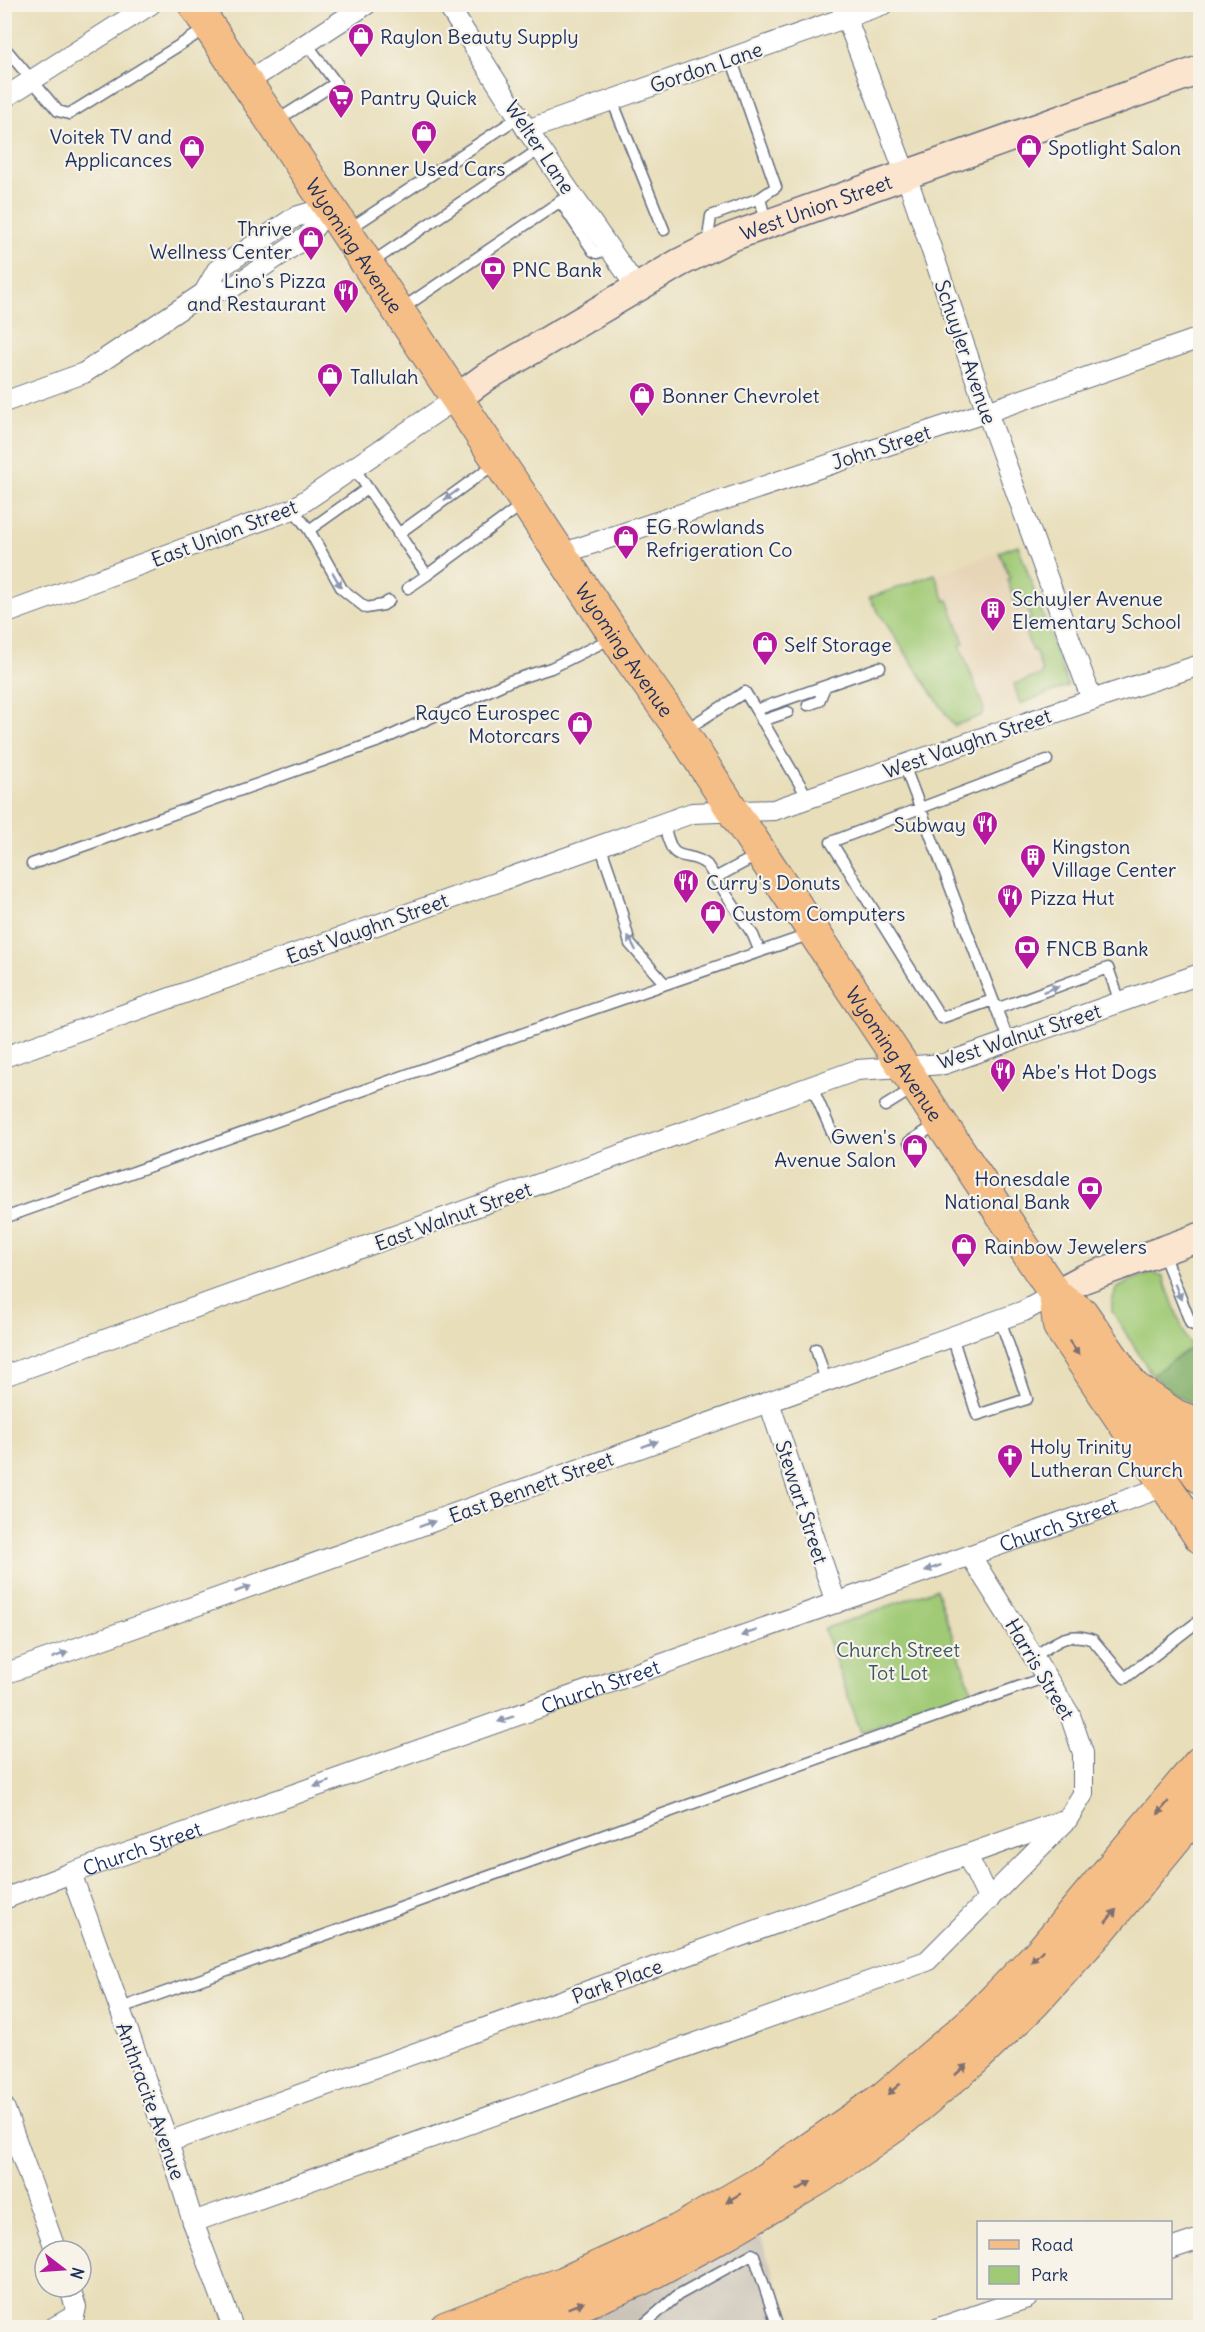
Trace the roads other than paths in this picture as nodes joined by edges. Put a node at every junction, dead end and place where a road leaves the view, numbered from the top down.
1 (151, 4) edge
2 (367, 4) edge
3 (447, 4) edge
4 (884, 4) edge
5 (843, 11) edge
6 (201, 16) edge
7 (307, 44) junction
8 (4, 47) edge
9 (731, 58) junction
10 (1200, 69) edge
11 (33, 81) junction
12 (246, 83) junction
13 (4, 98) edge
14 (612, 100) junction
15 (273, 123) junction
16 (523, 123) junction
17 (540, 149) junction
18 (906, 175) junction
19 (566, 197) junction
20 (763, 210) junction
21 (337, 219) junction
22 (664, 230) dead end
23 (368, 265) junction
24 (637, 288) junction
25 (399, 311) junction
26 (1200, 338) edge
27 (457, 398) junction
28 (4, 402) edge
29 (987, 412) junction
30 (499, 461) junction
31 (354, 468) junction
32 (368, 488) junction
33 (526, 501) junction
34 (292, 509) junction
35 (309, 530) junction
36 (398, 534) junction
37 (561, 554) junction
38 (427, 575) junction
39 (408, 588) dead end
40 (389, 600) dead end
41 (4, 614) edge
42 (615, 636) junction
43 (1200, 664) edge
44 (880, 667) dead end
45 (825, 687) junction
46 (1092, 700) junction
47 (808, 705) dead end
48 (756, 710) junction
49 (788, 712) dead end
50 (762, 721) junction
51 (682, 732) junction
52 (1047, 760) dead end
53 (904, 765) junction
54 (808, 798) junction
55 (921, 809) junction
56 (733, 812) junction
57 (663, 823) junction
58 (600, 845) junction
59 (761, 854) junction
60 (32, 864) dead end
61 (715, 878) junction
62 (814, 933) junction
63 (760, 952) junction
64 (1200, 974) edge
65 (665, 984) junction
66 (1120, 1002) junction
67 (994, 1004) junction
68 (1009, 1042) junction
69 (4, 1057) edge
70 (910, 1077) junction
71 (812, 1087) junction
72 (885, 1106) dead end
73 (940, 1122) junction
74 (834, 1137) dead end
75 (909, 1142) dead end
76 (4, 1218) edge
77 (1200, 1237) edge
78 (1162, 1251) junction
79 (1055, 1294) junction
80 (1000, 1319) junction
81 (1200, 1327) edge
82 (952, 1336) junction
83 (816, 1348) dead end
84 (4, 1376) edge
85 (826, 1381) junction
86 (1134, 1388) junction
87 (769, 1402) junction
88 (1200, 1425) edge
89 (1198, 1467) edge
90 (1166, 1486) junction
91 (1200, 1537) edge
92 (970, 1555) junction
93 (836, 1602) junction
94 (1200, 1620) edge
95 (1034, 1657) junction
96 (4, 1674) edge
97 (1046, 1677) junction
98 (1200, 1763) edge
99 (1200, 1808) edge
100 (1067, 1820) junction
101 (967, 1855) junction
102 (71, 1873) junction
103 (4, 1899) edge
104 (989, 1900) junction
105 (118, 2009) junction
106 (4, 2108) edge
107 (168, 2142) junction
108 (194, 2222) junction
109 (52, 2239) edge
110 (1200, 2239) edge
111 (1172, 2248) edge
112 (73, 2299) edge
113 (1024, 2299) edge
114 (53, 2328) edge
115 (233, 2328) edge
116 (446, 2328) edge
117 (522, 2328) edge
118 (640, 2328) edge
119 (778, 2328) edge
120 (939, 2328) edge

1 - 11 street
2 - 7 street
3 - 16 street, Welter Lane
4 - 5 street, Gordon Lane
5 - 9 street, Gordon Lane
5 - 18 street, Schuyler Avenue
6 - 11 lane
6 - 12 main road, Wyoming Avenue
7 - 12 street
7 - 15 lane
8 - 11 lane
9 - 14 street, Gordon Lane
9 - 20 lane
10 - 18 main road, West Union Street
11 - 13 street
12 - 15 main road, Wyoming Avenue
14 - 16 street, Gordon Lane
14 - 22 lane
15 - 21 main road, Wyoming Avenue
16 - 17 street, Welter Lane
16 - 21 lane
17 - 19 street, Welter Lane
17 - 23 lane
18 - 20 main road, West Union Street
18 - 29 street, Schuyler Avenue
19 - 24 street, Welter Lane
19 - 25 lane
20 - 24 main road, West Union Street
21 - 23 main road, Wyoming Avenue
21 - 28 street
23 - 25 main road, Wyoming Avenue
24 - 27 main road, West Union Street
25 - 27 main road, Wyoming Avenue
26 - 29 street, John Street
27 - 30 main road, Wyoming Avenue
27 - 31 street, East Union Street
29 - 37 street, John Street
29 - 46 street, Schuyler Avenue
30 - 33 main road, Wyoming Avenue
30 -> 36 lane
31 - 32 lane
31 - 34 street, East Union Street
32 - 35 lane
32 - 36 lane
33 - 37 main road, Wyoming Avenue
33 - 38 lane
34 - 35 lane
34 - 41 street, East Union Street
35 -> 40 lane
36 - 38 lane
37 - 42 main road, Wyoming Avenue
38 - 39 lane
42 - 51 main road, Wyoming Avenue
42 - 60 lane
43 - 46 street, West Vaughn Street
44 - 45 lane
45 - 47 lane
45 - 48 lane
46 - 53 street, West Vaughn Street
48 - 50 lane
48 - 51 lane
49 - 50 lane
50 - 54 lane
51 - 56 main road, Wyoming Avenue
52 - 55 lane
53 - 54 street, West Vaughn Street
53 - 55 lane
54 - 56 street, West Vaughn Street
55 - 67 lane
55 - 67 lane
56 - 57 street, East Vaughn Street
56 - 59 main road, Wyoming Avenue
57 - 58 street, East Vaughn Street
57 - 61 lane
65 -> 58 lane
58 - 69 street, East Vaughn Street
59 - 61 lane
59 - 62 main road, Wyoming Avenue
61 - 63 lane
62 - 63 lane
62 - 70 main road, Wyoming Avenue
63 - 65 lane
64 - 66 street, West Walnut Street
65 - 76 lane
67 -> 66 lane
66 - 68 street, West Walnut Street
67 - 68 lane
68 - 70 street, West Walnut Street
70 - 71 street, East Walnut Street
70 - 72 lane
70 - 73 main road, Wyoming Avenue
71 - 74 lane
71 - 84 street, East Walnut Street
73 - 75 lane
73 - 79 main road, Wyoming Avenue
77 - 78 main road
78 - 79 main road
78 -> 81 lane
79 - 80 street, East Bennett Street
79 - 86 main road, Wyoming Avenue
79 -> 90 main road, Wyoming Avenue
80 - 82 street, East Bennett Street
80 - 82 lane
82 - 85 street, East Bennett Street
83 - 85 lane
85 - 87 street, East Bennett Street
86 - 88 highway
86 - 89 main road, Wyoming Avenue
87 - 93 street, Stewart Street
96 -> 87 street, East Bennett Street
89 - 90 main road, Church Street
90 - 91 main road, Wyoming Avenue
90 - 92 street, Church Street
92 -> 93 street, Church Street
92 - 95 street, Harris Street
93 -> 102 street, Church Street
94 - 95 lane
95 - 97 street, Harris Street
97 - 100 street, Harris Street
97 - 105 lane
98 -> 116 highway
117 -> 99 highway
100 - 101 street, Park Place
100 - 104 street, Harris Street
101 - 104 street
101 - 107 street, Park Place
102 - 103 street, Church Street
102 - 105 street, Anthracite Avenue
104 - 108 street, Harris Street
105 - 107 street, Anthracite Avenue
106 - 109 street
107 - 108 street, Anthracite Avenue
108 - 115 street, Anthracite Avenue
110 - 111 street
112 - 114 street
113 - 120 street
118 - 119 lane

